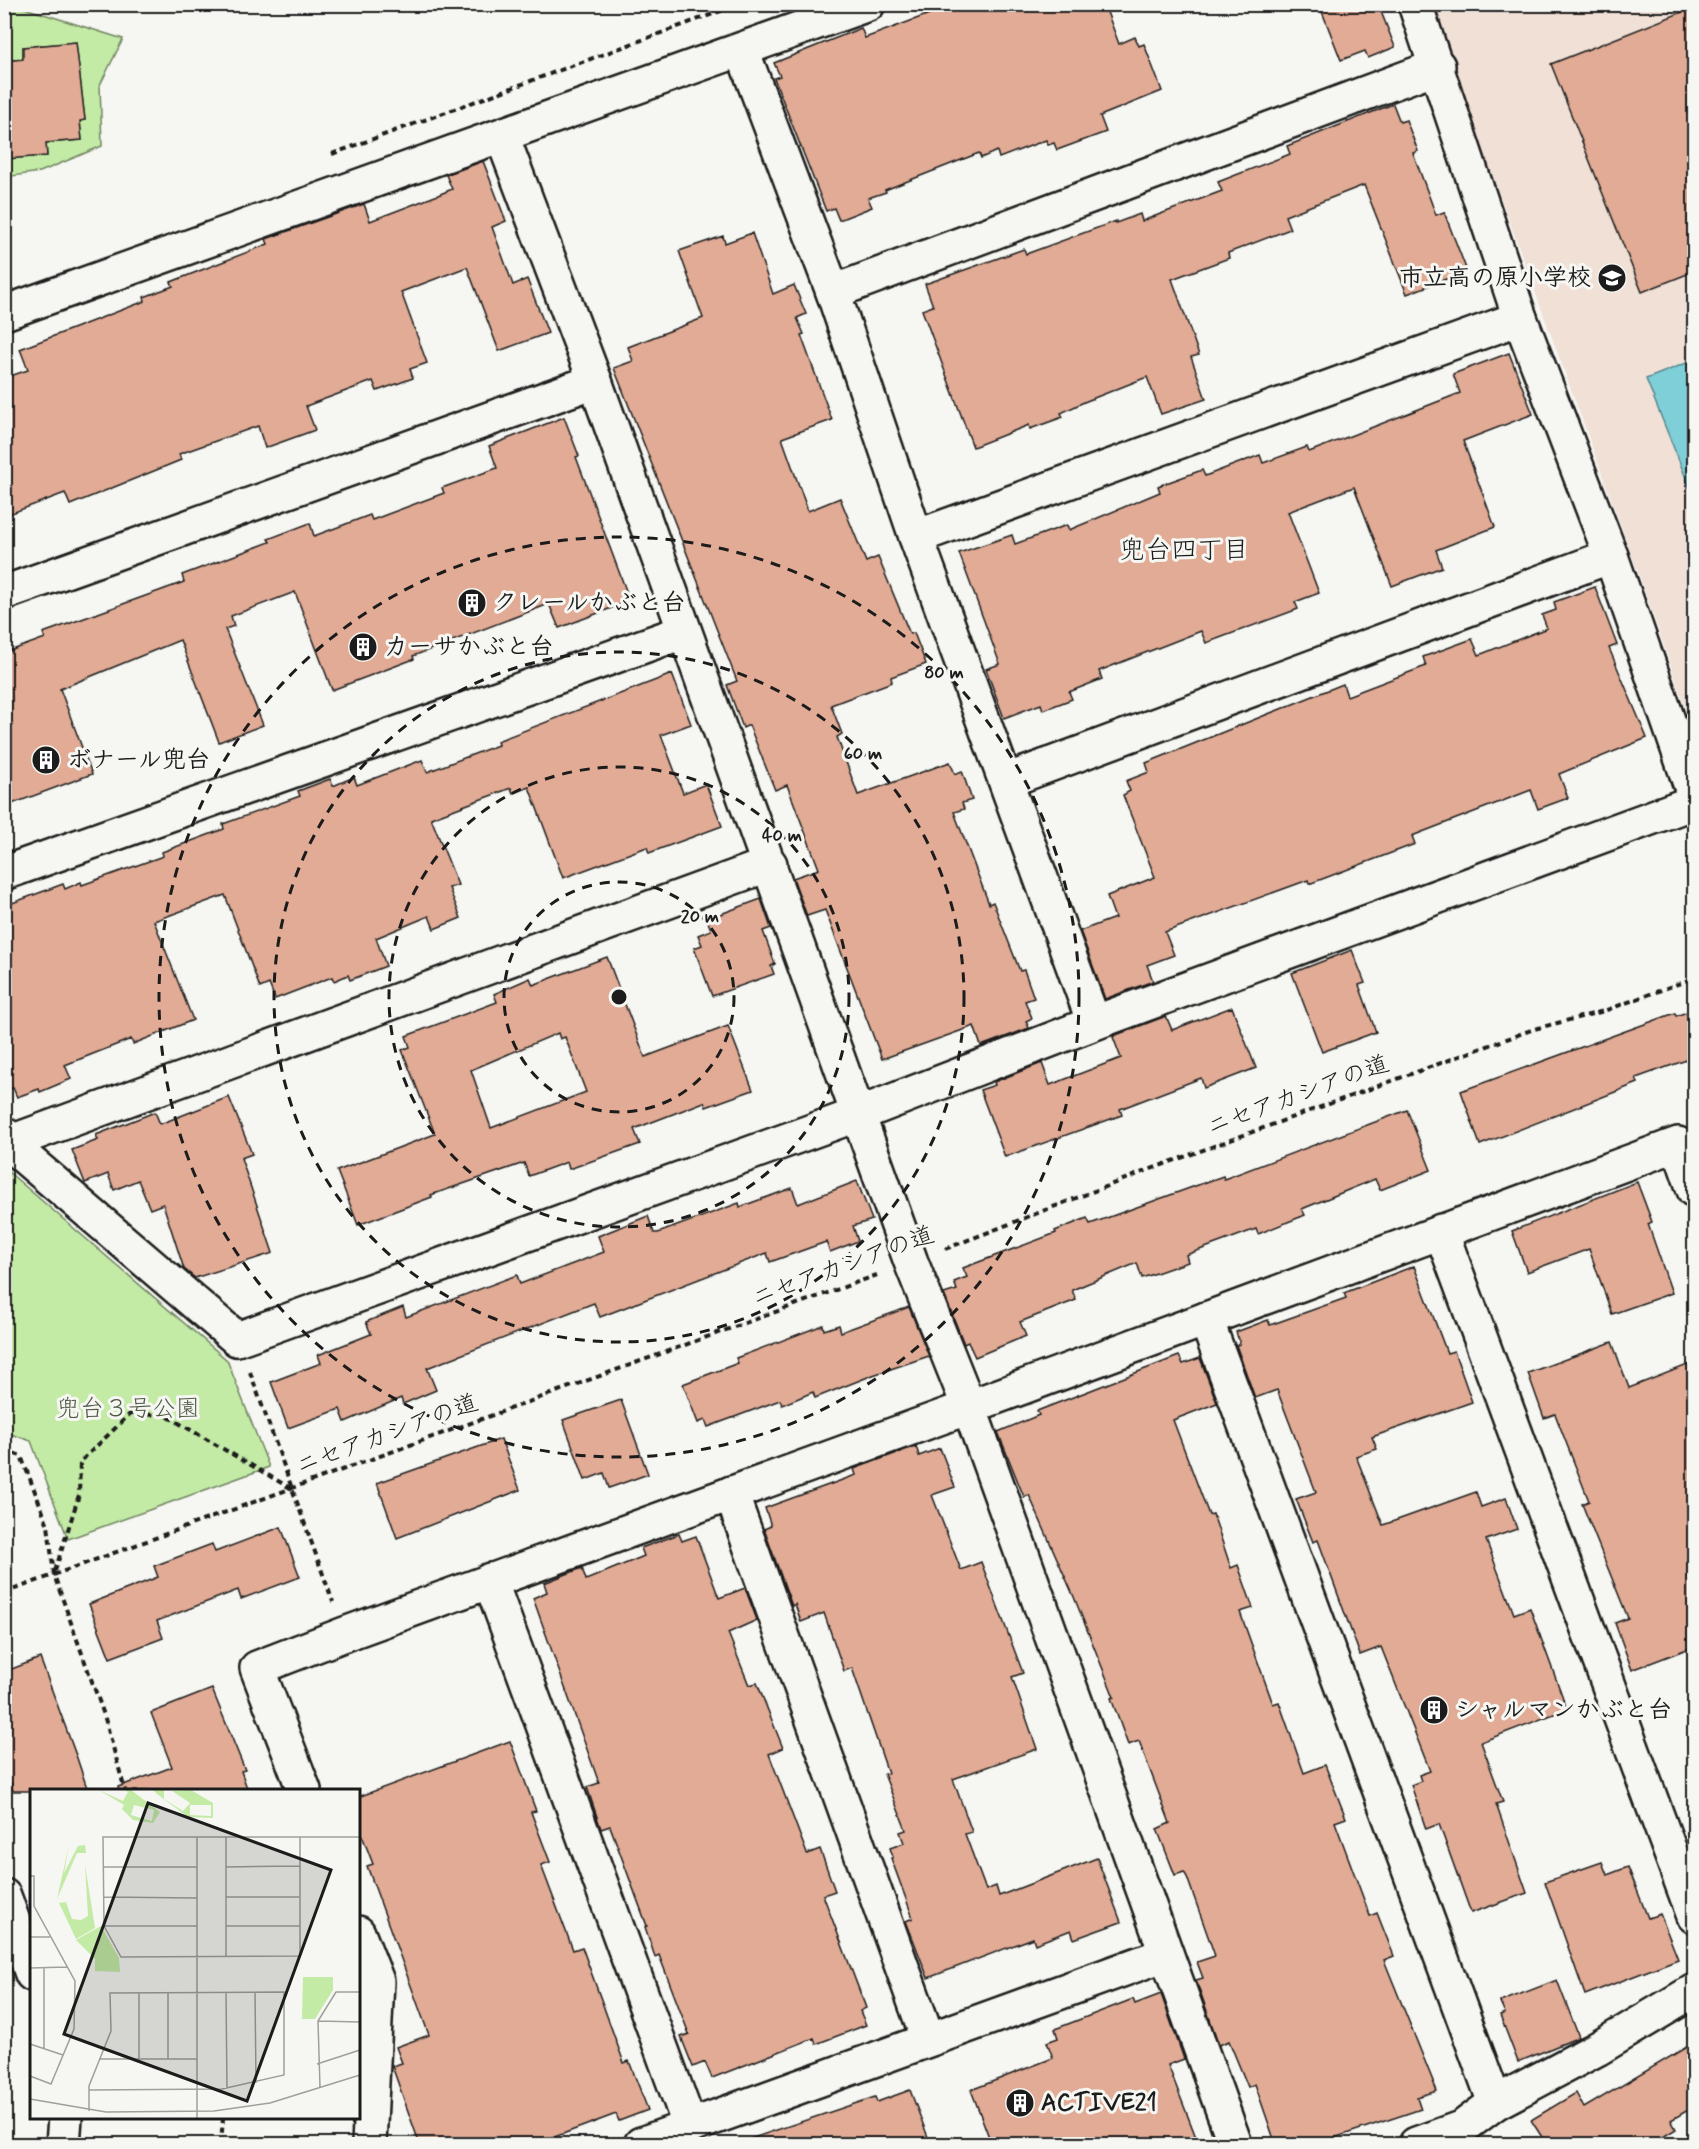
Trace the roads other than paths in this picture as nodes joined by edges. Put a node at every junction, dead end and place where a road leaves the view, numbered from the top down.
1 (868, 4) edge
2 (1415, 4) edge
3 (742, 50) junction
4 (1437, 66) junction
5 (502, 136) junction
6 (833, 292) junction
7 (4, 313) edge
8 (1520, 318) junction
9 (595, 381) junction
10 (916, 537) junction
11 (1611, 556) junction
12 (4, 593) edge
13 (683, 632) junction
14 (1006, 780) junction
15 (1695, 795) edge
16 (1695, 802) edge
17 (770, 864) junction
18 (4, 873) edge
19 (1094, 1023) junction
20 (858, 1114) junction
21 (6, 1138) edge
22 (1695, 1190) edge
23 (1441, 1231) junction
24 (1206, 1319) junction
25 (969, 1407) junction
26 (731, 1494) junction
27 (490, 1580) junction
28 (303, 1789) edge
29 (4, 1896) edge
30 (1695, 1916) edge
31 (360, 1938) edge
32 (1166, 1954) junction
33 (30, 1968) edge
34 (1695, 1991) edge
35 (928, 2039) junction
36 (1495, 2103) junction
37 (65, 2119) edge
38 (690, 2127) junction
39 (63, 2145) edge
40 (369, 2145) edge
41 (641, 2145) edge
42 (1235, 2145) edge
43 (1416, 2145) edge

1 - 3 street
2 - 4 street
3 - 5 street
3 - 6 street
4 - 6 street
4 - 8 street
5 - 7 street
5 - 9 street
6 - 10 street
8 - 10 street
8 - 11 street
9 - 12 street
9 - 13 street
10 - 14 street
11 - 14 street
11 - 15 street
13 - 17 street
13 - 18 street
14 - 19 street
16 - 19 street
17 - 20 street
17 - 21 street
19 - 20 street
20 - 21 street
20 - 25 street
22 - 23 street
23 - 24 street
23 - 30 street
24 - 25 street
24 - 36 street
25 - 26 street
25 - 32 street
26 - 27 street
26 - 35 street
27 - 28 street
27 - 38 street
29 - 33 street
31 - 40 street
32 - 35 street
32 - 42 street
34 - 36 street
35 - 38 street
36 - 43 street
37 - 39 street
38 - 41 street

